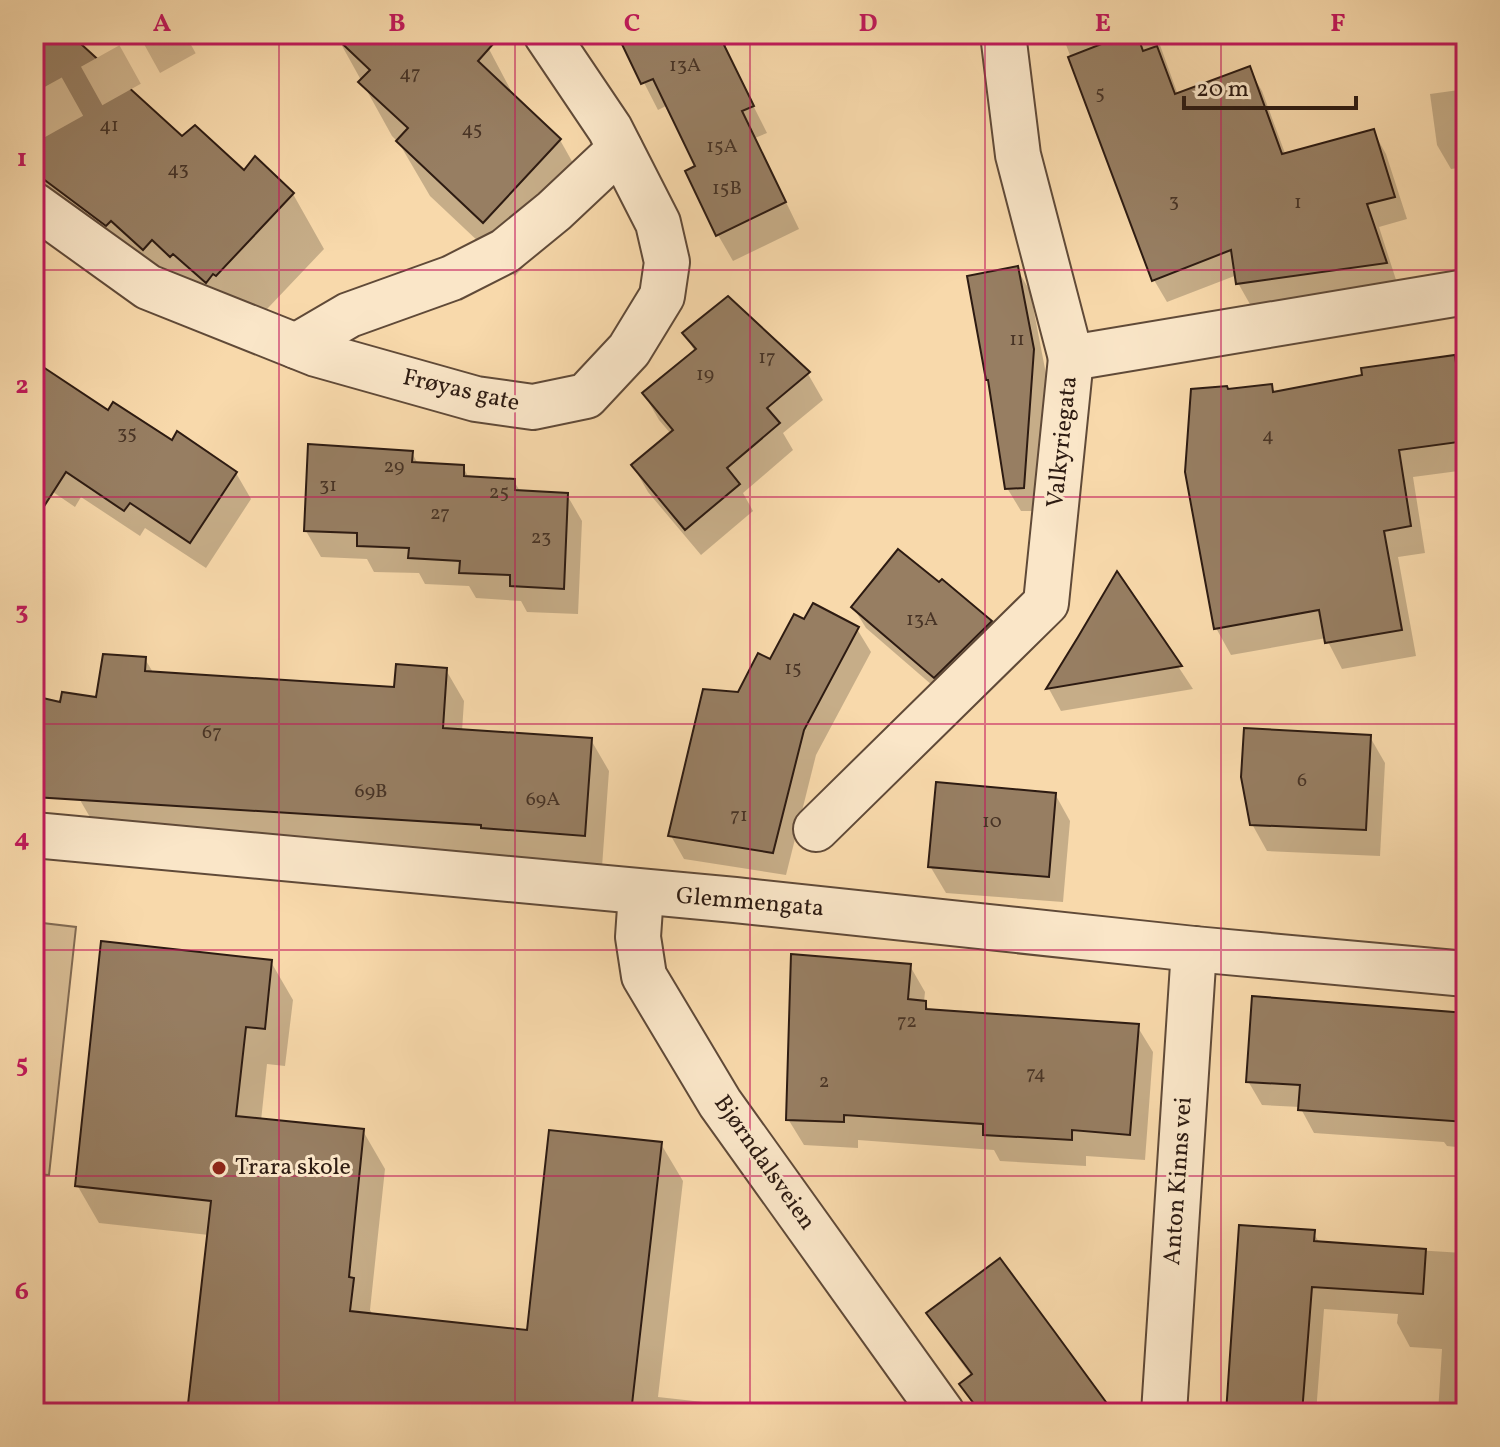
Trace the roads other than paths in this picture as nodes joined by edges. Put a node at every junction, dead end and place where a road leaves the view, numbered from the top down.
1 (546, 34) edge
2 (1003, 34) edge
3 (620, 149) junction
4 (34, 205) edge
5 (1466, 292) edge
6 (296, 346) junction
7 (1071, 358) junction
8 (816, 829) dead end
9 (34, 835) edge
10 (641, 893) junction
11 (1194, 949) junction
12 (1466, 974) edge
13 (942, 1413) edge
14 (1164, 1413) edge

1 - 3 street, Frøyas gate
2 - 7 street
3 - 6 street
3 - 6 street, Frøyas gate
4 - 6 street, Frøyas gate
5 - 7 street, Valkyriegata
7 - 8 street, Valkyriegata
9 - 10 street, Glemmengata
10 - 11 street, Glemmengata
10 - 13 street, Bjørndalsveien
11 - 12 street, Glemmengata
11 - 14 street, Anton Kinns vei

